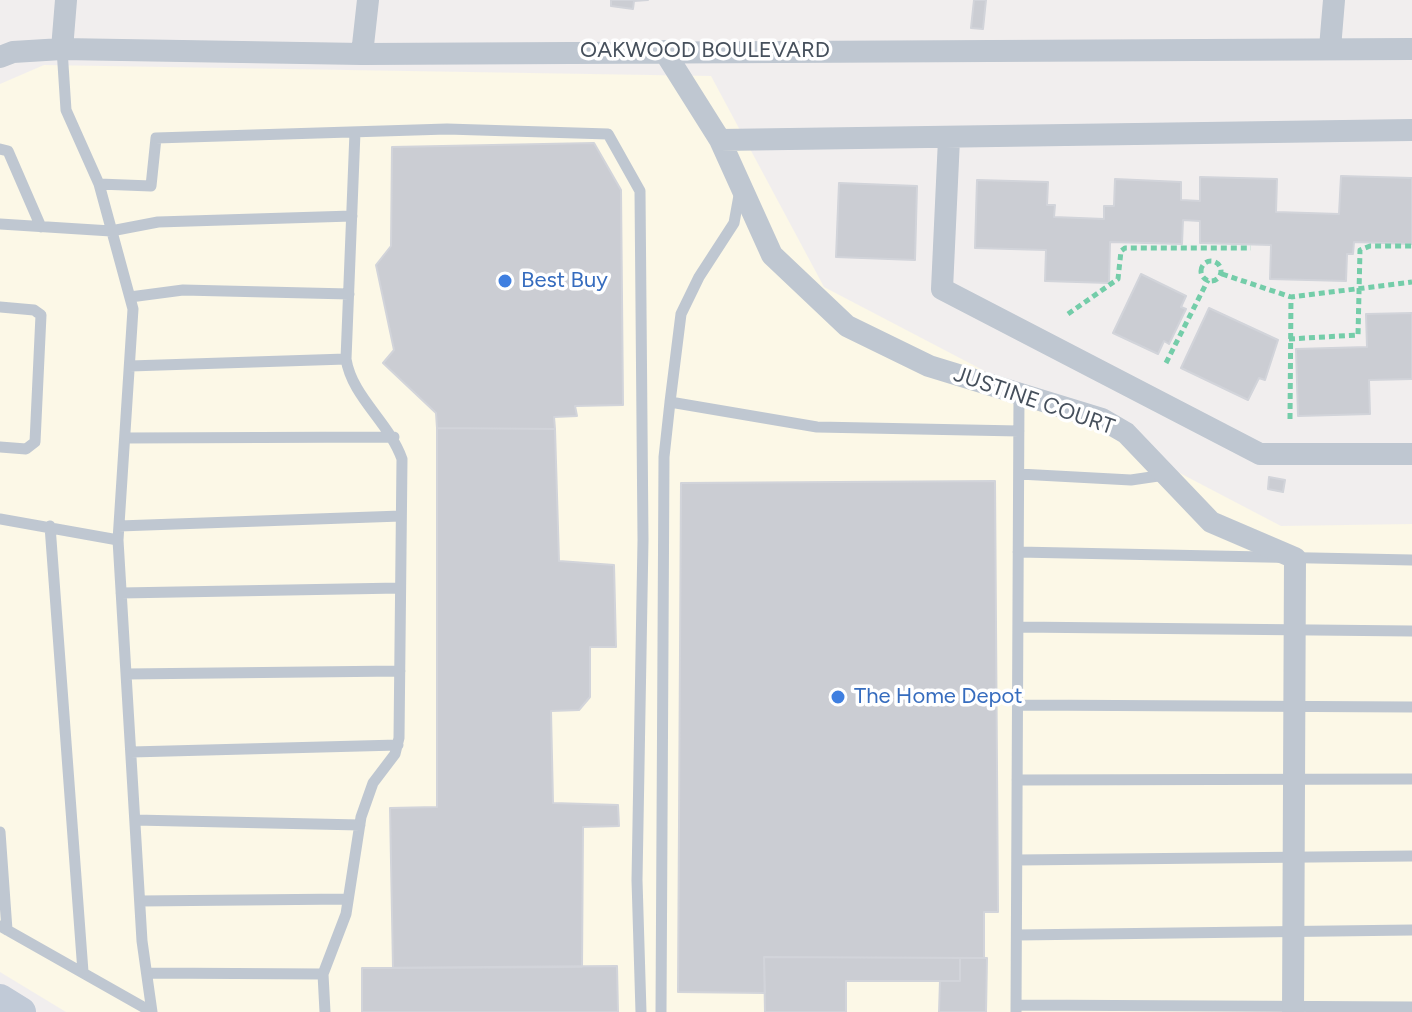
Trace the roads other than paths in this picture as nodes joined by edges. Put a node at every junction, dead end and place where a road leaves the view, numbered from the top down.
1 (66, 0) edge
2 (368, 0) edge
3 (1334, 0) edge
4 (1330, 48) junction
5 (62, 49) junction
6 (1412, 49) edge
7 (664, 51) junction
8 (362, 54) junction
9 (0, 57) edge
10 (1412, 130) edge
11 (355, 132) junction
12 (949, 139) junction
13 (720, 140) junction
14 (0, 149) edge
15 (99, 184) junction
16 (741, 186) junction
17 (352, 216) junction
18 (0, 224) edge
19 (41, 227) junction
20 (111, 231) junction
21 (349, 294) junction
22 (130, 297) junction
23 (0, 307) edge
24 (346, 359) junction
25 (130, 366) junction
26 (1019, 395) junction
27 (670, 402) junction
28 (1019, 431) junction
29 (394, 437) junction
30 (125, 438) junction
31 (0, 447) edge
32 (1412, 454) edge
33 (1019, 474) junction
34 (1166, 474) junction
35 (401, 516) junction
36 (0, 519) edge
37 (50, 526) junction
38 (119, 526) junction
39 (118, 540) junction
40 (1018, 552) junction
41 (1295, 558) junction
42 (1412, 560) edge
43 (400, 588) junction
44 (121, 593) junction
45 (1018, 627) junction
46 (1295, 629) junction
47 (1412, 631) edge
48 (400, 671) junction
49 (126, 674) junction
50 (1018, 705) junction
51 (1412, 707) edge
52 (1295, 708) junction
53 (398, 745) junction
54 (131, 752) junction
55 (1412, 779) edge
56 (1017, 780) junction
57 (1294, 780) junction
58 (135, 820) junction
59 (360, 825) junction
60 (0, 832) edge
61 (1412, 856) edge
62 (1294, 857) junction
63 (1017, 860) junction
64 (348, 899) junction
65 (140, 901) junction
66 (4, 928) edge
67 (1293, 929) junction
68 (1412, 930) edge
69 (1017, 935) junction
70 (83, 972) junction
71 (147, 973) junction
72 (323, 974) junction
73 (0, 999) edge
74 (1412, 1007) edge
75 (1016, 1009) edge
76 (1293, 1011) edge
77 (21, 1012) edge
78 (152, 1012) edge
79 (325, 1012) edge
80 (641, 1012) edge
81 (661, 1012) edge

1 - 5 street
2 - 8 street
3 - 4 street
4 - 6 street, OAKWOOD BOULEVARD
4 - 7 street, OAKWOOD BOULEVARD
5 - 8 street, OAKWOOD BOULEVARD
5 - 9 street, OAKWOOD BOULEVARD
5 - 15 lane
7 - 8 street, OAKWOOD BOULEVARD
7 - 13 street, JUSTINE COURT
10 - 12 street
11 - 15 lane
11 - 17 lane
11 - 80 lane
12 - 13 street
12 - 32 street, JUSTINE COURT
13 - 16 street, JUSTINE COURT
14 - 19 lane
15 - 20 lane
16 - 26 street, JUSTINE COURT
16 - 27 lane
17 - 20 lane
17 - 21 lane
18 - 19 lane
19 - 20 lane
20 - 22 lane
21 - 22 lane
21 - 24 lane
22 - 25 lane
23 - 31 lane
24 - 25 lane
24 - 29 lane
25 - 30 lane
26 - 28 lane
26 - 34 street, JUSTINE COURT
27 - 28 lane
27 - 81 lane
28 - 33 lane
29 - 30 lane
29 - 35 lane
30 - 38 lane
33 - 34 lane
33 - 40 lane
34 - 41 street, JUSTINE COURT
35 - 38 lane
35 - 43 lane
36 - 37 lane
37 - 39 lane
37 - 70 lane
38 - 39 lane
39 - 44 lane
40 - 41 lane
40 - 45 lane
41 - 42 lane
41 - 46 street
43 - 44 lane
43 - 48 lane
44 - 49 lane
45 - 46 lane
45 - 50 lane
46 - 47 lane
46 - 52 street
48 - 49 lane
48 - 53 lane
49 - 54 lane
50 - 52 lane
50 - 56 lane
51 - 52 lane
52 - 57 street
53 - 54 lane
53 - 59 lane
54 - 58 lane
55 - 57 lane
56 - 57 lane
56 - 63 lane
57 - 62 street
58 - 59 lane
58 - 65 lane
59 - 64 lane
60 - 66 lane
61 - 62 lane
62 - 63 lane
62 - 67 street
63 - 69 lane
64 - 65 lane
64 - 72 lane
65 - 71 lane
66 - 70 lane
67 - 68 lane
67 - 69 lane
67 - 76 street
69 - 75 lane
70 - 78 lane
71 - 72 lane
71 - 78 lane
72 - 79 lane
73 - 77 main road
74 - 76 lane
75 - 76 lane

